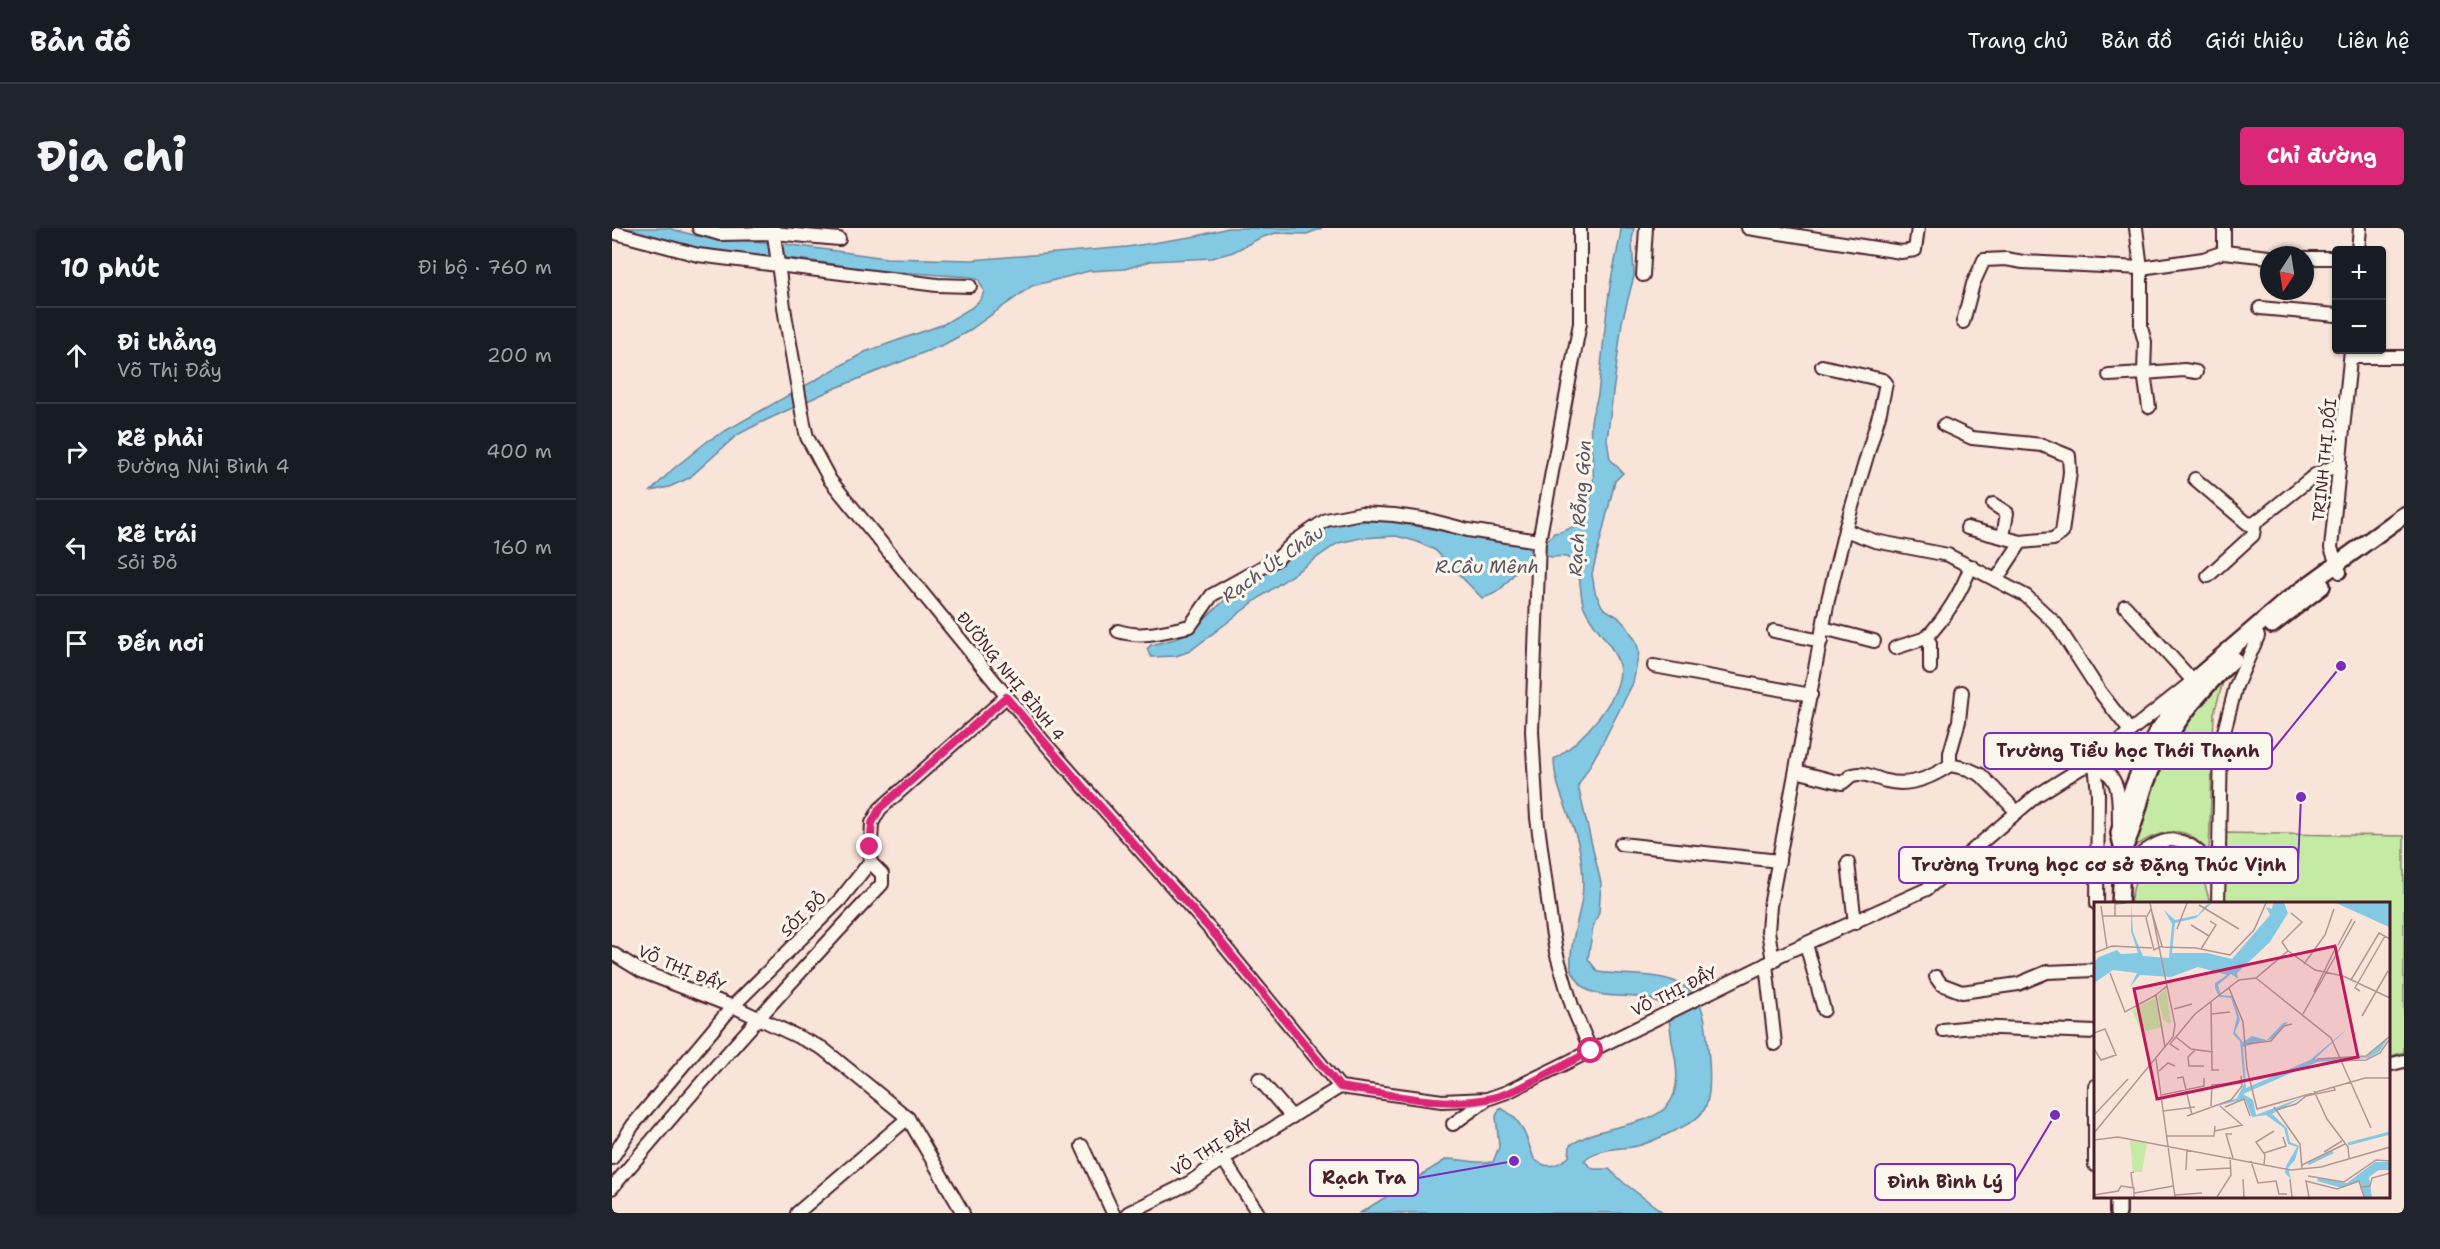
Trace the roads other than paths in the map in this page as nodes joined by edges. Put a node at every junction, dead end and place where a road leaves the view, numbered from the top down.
1 (699, 228) edge
2 (1580, 228) edge
3 (1646, 228) edge
4 (1748, 228) edge
5 (1918, 228) edge
6 (2136, 228) edge
7 (2224, 228) edge
8 (2360, 228) edge
9 (612, 232) edge
10 (774, 234) edge
11 (839, 239) dead end
12 (2358, 246) edge
13 (2224, 252) junction
14 (2260, 256) edge
15 (2314, 258) edge
16 (2332, 258) edge
17 (777, 261) junction
18 (2141, 268) junction
19 (1643, 275) dead end
20 (970, 286) dead end
21 (2260, 308) dead end
22 (2332, 315) edge
23 (1964, 322) dead end
24 (2351, 354) edge
25 (2364, 354) edge
26 (2404, 357) edge
27 (1822, 366) dead end
28 (2196, 372) dead end
29 (2144, 373) junction
30 (2109, 375) dead end
31 (2149, 407) dead end
32 (1944, 425) dead end
33 (2340, 464) junction
34 (2195, 479) dead end
35 (1993, 504) dead end
36 (2404, 515) edge
37 (2255, 523) junction
38 (2404, 524) edge
39 (1967, 528) dead end
40 (1845, 530) junction
41 (2003, 537) junction
42 (2021, 542) junction
43 (1539, 543) junction
44 (1971, 566) junction
45 (2338, 568) junction
46 (2208, 576) dead end
47 (1996, 580) junction
48 (2125, 606) dead end
49 (1118, 631) dead end
50 (1774, 631) dead end
51 (1822, 635) junction
52 (2258, 636) junction
53 (1926, 638) junction
54 (1874, 641) dead end
55 (1894, 648) dead end
56 (1654, 666) dead end
57 (1930, 668) dead end
58 (2193, 681) junction
59 (1962, 692) dead end
60 (1811, 694) junction
61 (1006, 697) junction
62 (2130, 731) junction
63 (2095, 764) junction
64 (1950, 765) junction
65 (1796, 771) junction
66 (2017, 812) junction
67 (2119, 833) junction
68 (1621, 844) dead end
69 (2123, 850) junction
70 (1779, 861) junction
71 (870, 862) junction
72 (1848, 863) dead end
73 (2217, 872) junction
74 (2121, 874) junction
75 (2097, 902) edge
76 (2120, 902) edge
77 (2218, 902) edge
78 (1854, 923) junction
79 (1806, 944) junction
80 (612, 953) edge
81 (1769, 963) junction
82 (2094, 970) edge
83 (1936, 977) dead end
84 (736, 1008) junction
85 (1824, 1010) dead end
86 (755, 1016) junction
87 (1943, 1030) dead end
88 (2094, 1032) edge
89 (1775, 1044) dead end
90 (1591, 1051) junction
91 (2404, 1061) edge
92 (2389, 1065) edge
93 (1259, 1079) dead end
94 (1340, 1087) junction
95 (1487, 1099) junction
96 (1292, 1117) junction
97 (908, 1118) junction
98 (1453, 1124) dead end
99 (1082, 1146) dead end
100 (612, 1158) edge
101 (1223, 1159) junction
102 (612, 1188) edge
103 (797, 1213) edge
104 (963, 1213) edge
105 (1113, 1213) edge
106 (1128, 1213) edge
107 (1258, 1213) edge

1 - 10 street
2 - 43 street
3 - 19 street
4 - 5 street
6 - 18 street
7 - 13 street
8 - 12 street
9 - 17 street
10 - 11 street
10 - 17 street, ĐƯỜNG NHỊ BÌNH 4
13 - 14 street
13 - 18 street
15 - 16 street
17 - 20 street
17 - 61 street, ĐƯỜNG NHỊ BÌNH 4
18 - 23 street
18 - 29 street
21 - 22 street
24 - 33 street, TRỊNH THỊ DỐI
25 - 26 street
27 - 40 street
28 - 29 street
29 - 30 street
29 - 31 street
32 - 42 street
33 - 37 street
33 - 45 street, TRỊNH THỊ DỐI
34 - 37 street
35 - 41 street
36 - 45 main road
37 - 46 street
38 - 45 main road
39 - 41 street
40 - 44 street
40 - 51 street
41 - 42 street
42 - 47 street
43 - 49 street
43 - 90 street
44 - 47 street
44 - 53 street
45 - 52 main road
45 - 58 main road
47 - 62 street
48 - 58 street
50 - 51 street
51 - 54 street
51 - 60 street
52 - 69 main road
52 - 73 street
53 - 55 street
53 - 57 street
56 - 60 street
58 - 62 street, VÕ THỊ ĐẦY
58 - 67 main road
59 - 64 street
60 - 65 street
61 - 71 street
61 - 94 street, ĐƯỜNG NHỊ BÌNH 4
62 - 63 street, VÕ THỊ ĐẦY
63 - 66 street, VÕ THỊ ĐẦY
63 - 67 street
63 - 75 street
64 - 65 street
64 - 66 street
65 - 70 street
66 - 78 street, VÕ THỊ ĐẦY
67 - 69 main road
68 - 70 street
69 - 74 main road
70 - 81 street
71 - 84 street, SỎI ĐỎ
71 - 86 street
72 - 78 street
73 - 74 street
73 - 77 street
74 - 76 main road
78 - 79 street, VÕ THỊ ĐẦY
79 - 81 street, VÕ THỊ ĐẦY
79 - 85 street
80 - 84 street, VÕ THỊ ĐẦY
81 - 89 street
81 - 90 street, VÕ THỊ ĐẦY
82 - 83 street
84 - 86 street, VÕ THỊ ĐẦY
84 - 100 street, SỎI ĐỎ
86 - 97 street
86 - 102 street
87 - 88 street
90 - 95 street, VÕ THỊ ĐẦY
91 - 92 street
93 - 96 street
94 - 95 street, VÕ THỊ ĐẦY
94 - 96 street, VÕ THỊ ĐẦY
95 - 98 street
96 - 101 street, VÕ THỊ ĐẦY
97 - 103 street
97 - 104 street
99 - 105 street
101 - 106 street, VÕ THỊ ĐẦY
101 - 107 street

